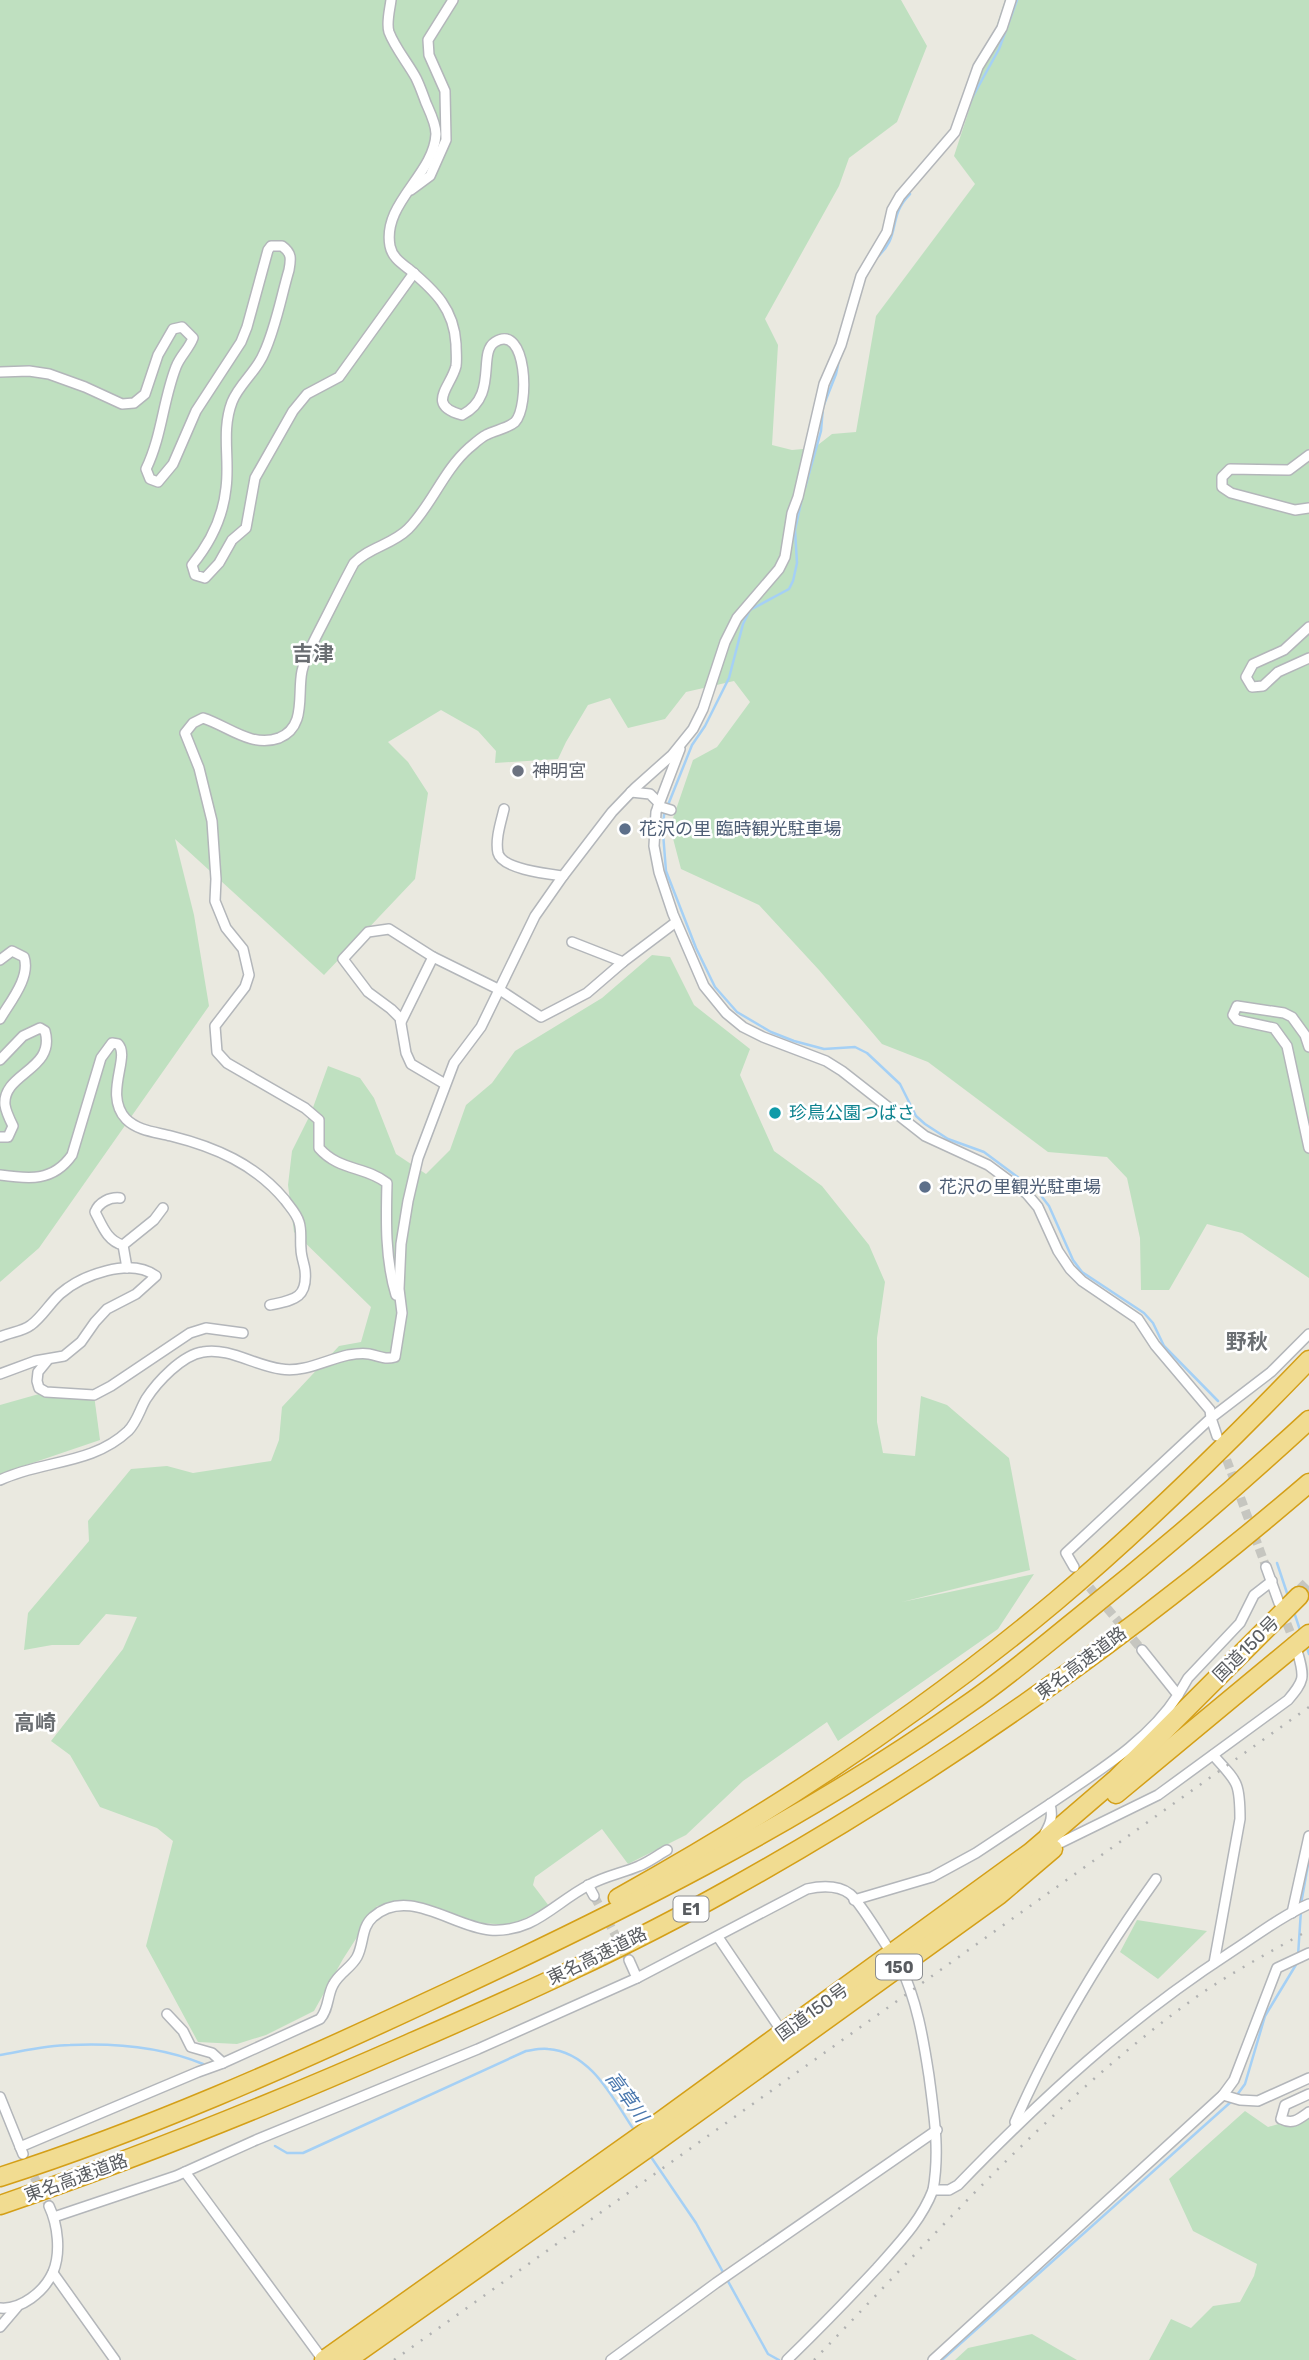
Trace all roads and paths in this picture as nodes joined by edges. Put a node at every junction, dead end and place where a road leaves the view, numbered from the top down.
1 (391, 0) edge
2 (453, 0) edge
3 (1011, 0) edge
4 (408, 193) junction
5 (414, 273) junction
6 (0, 373) edge
7 (1309, 455) edge
8 (1309, 508) edge
9 (1309, 626) edge
10 (1309, 658) edge
11 (682, 744) junction
12 (631, 792) junction
13 (659, 805) junction
14 (504, 809) dead end
15 (671, 810) dead end
16 (563, 876) junction
17 (676, 922) junction
18 (572, 942) dead end
19 (433, 957) junction
20 (0, 960) edge
21 (623, 962) junction
22 (500, 990) junction
23 (0, 1019) edge
24 (401, 1022) junction
25 (1309, 1047) edge
26 (0, 1060) edge
27 (445, 1084) junction
28 (0, 1137) edge
29 (1309, 1148) edge
30 (0, 1175) edge
31 (120, 1198) dead end
32 (163, 1208) dead end
33 (123, 1245) junction
34 (127, 1268) junction
35 (270, 1305) dead end
36 (402, 1313) junction
37 (243, 1333) dead end
38 (1309, 1334) edge
39 (0, 1337) edge
40 (47, 1360) junction
41 (1309, 1360) edge
42 (0, 1374) edge
43 (1211, 1418) junction
44 (1309, 1420) edge
45 (1217, 1436) tunnel mouth
46 (0, 1480) edge
47 (1309, 1483) edge
48 (1074, 1567) dead end
49 (1266, 1567) tunnel mouth
50 (1272, 1581) junction
51 (1299, 1595) tunnel mouth
52 (1279, 1603) tunnel mouth
53 (1309, 1634) edge
54 (1142, 1650) tunnel mouth
55 (1298, 1654) tunnel mouth
56 (1178, 1695) junction
57 (1213, 1755) junction
58 (1050, 1804) junction
59 (1309, 1836) edge
60 (1060, 1843) junction
61 (667, 1850) dead end
62 (1031, 1852) junction
63 (1156, 1879) dead end
64 (588, 1885) junction
65 (594, 1896) tunnel mouth
66 (854, 1900) junction
67 (1307, 1905) edge
68 (1292, 1913) junction
69 (718, 1937) junction
70 (1307, 1954) edge
71 (629, 1960) tunnel mouth
72 (896, 1960) junction
73 (1214, 1963) junction
74 (637, 1978) junction
75 (167, 2014) dead end
76 (783, 2033) junction
77 (345, 2041) junction
78 (223, 2063) junction
79 (1309, 2078) edge
80 (1309, 2094) edge
81 (1225, 2096) junction
82 (0, 2098) edge
83 (1309, 2112) edge
84 (1013, 2129) junction
85 (937, 2130) junction
86 (641, 2144) junction
87 (185, 2172) junction
88 (0, 2177) edge
89 (933, 2190) junction
90 (0, 2206) edge
91 (48, 2206) tunnel mouth
92 (54, 2217) junction
93 (53, 2273) junction
94 (19, 2306) junction
95 (0, 2308) edge
96 (0, 2327) edge
97 (789, 2358) edge
98 (115, 2360) edge
99 (323, 2360) edge
100 (346, 2360) edge
101 (611, 2360) edge
102 (933, 2360) edge

1 - 4 street
2 - 4 street
3 - 11 street
4 - 5 street
5 - 6 street
5 - 36 street
7 - 8 street
9 - 10 street
11 - 12 street
11 - 13 street
12 - 13 street
12 - 16 street
13 - 15 street
13 - 17 street
14 - 16 street
16 - 22 street
17 - 21 street
17 - 43 street
18 - 21 street
19 - 22 street
19 - 24 street
19 - 24 street
20 - 23 street
21 - 22 street
22 - 27 street
24 - 27 street
25 - 29 street
26 - 28 street
27 - 36 street
30 - 35 street
31 - 33 street
32 - 33 street
33 - 34 street
34 - 39 street
34 - 40 street
36 - 46 street
37 - 40 street
38 - 43 street
40 - 42 street
41 - 77 highway, 東名高速道路 / E1
43 - 45 street
43 - 48 street
44 - 77 highway, 東名高速道路 / E1
47 - 90 highway, 東名高速道路 / E1
49 - 50 street
50 - 52 street
50 - 56 street
51 - 62 highway, 国道150号 / 150
53 - 60 highway, 国道150号 / 150
54 - 56 street
55 - 57 street
56 - 58 street
57 - 60 street
57 - 73 street
58 - 62 street
58 - 66 street
59 - 68 street
60 - 72 highway, 国道150号 / 150
61 - 64 street
62 - 72 highway, 国道150号 / 150
63 - 84 street
64 - 65 street
64 - 78 street
66 - 69 street
66 - 72 street
67 - 68 street
68 - 73 street
69 - 74 street
69 - 76 street
70 - 81 street
71 - 74 street
72 - 76 highway, 国道150号 / 150
72 - 85 street
72 - 86 highway, 国道150号 / 150
73 - 84 street
74 - 87 street
75 - 78 street
76 - 86 highway, 国道150号 / 150
77 - 88 highway, 東名高速道路 / E1
78 - 82 street
79 - 81 street
80 - 83 street
81 - 102 street
84 - 89 street
85 - 89 street
85 - 101 street
86 - 99 highway, 国道150号 / 150
86 - 100 highway, 国道150号 / 150
87 - 92 street
87 - 99 street
89 - 97 street
91 - 92 street
92 - 93 street
93 - 94 street
93 - 98 street
94 - 95 street
94 - 96 street

